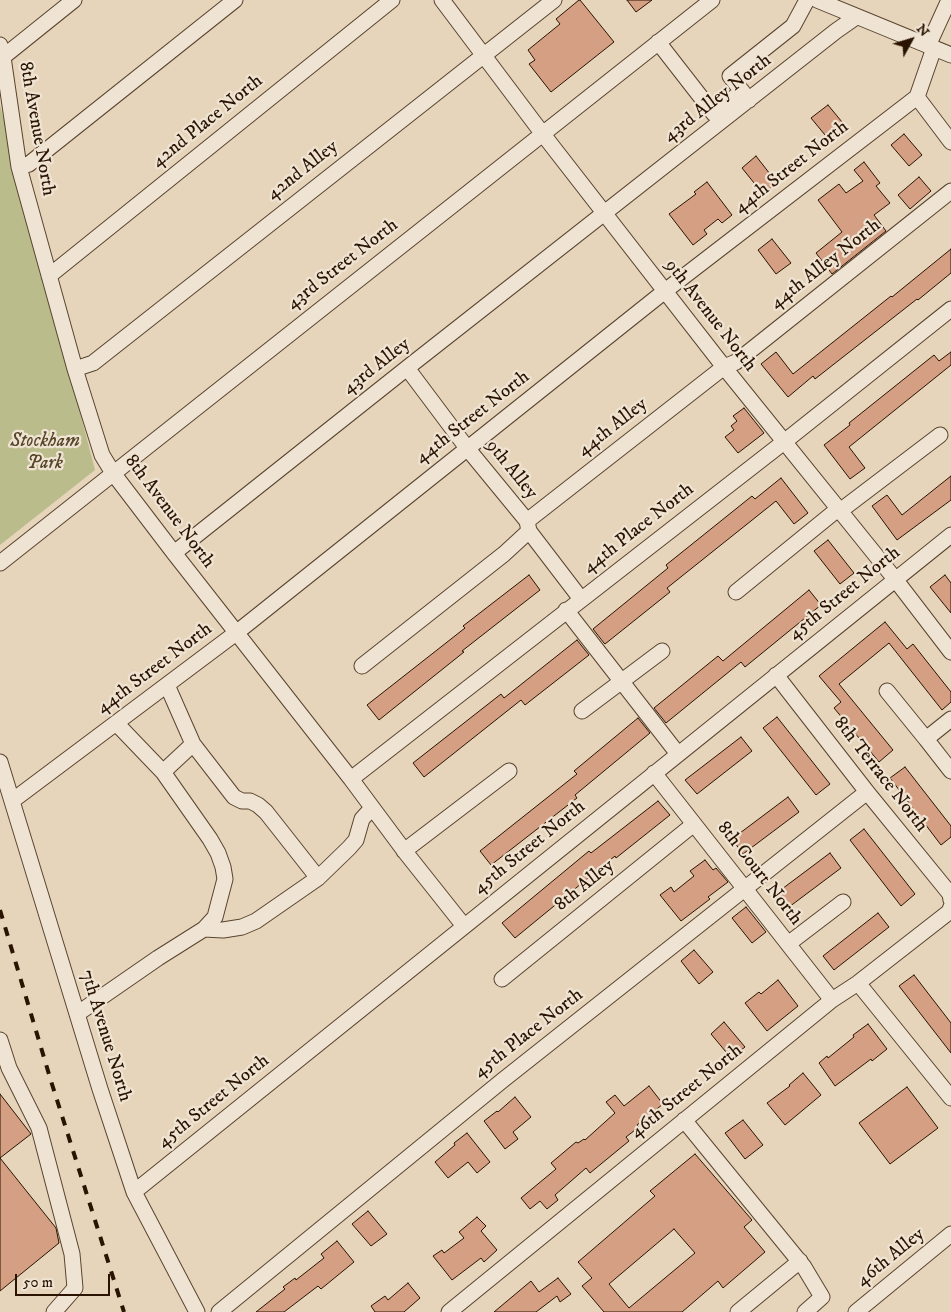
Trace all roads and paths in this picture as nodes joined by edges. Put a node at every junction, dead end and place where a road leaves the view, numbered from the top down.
1 (74, 0) edge
2 (235, 0) edge
3 (392, 0) edge
4 (442, 0) edge
5 (554, 0) edge
6 (712, 0) edge
7 (807, 0) edge
8 (817, 0) edge
9 (949, 0) edge
10 (849, 9) edge
11 (658, 42) junction
12 (931, 47) junction
13 (1, 51) edge
14 (484, 55) junction
15 (951, 55) edge
16 (746, 95) junction
17 (917, 97) junction
18 (542, 133) junction
19 (951, 142) edge
20 (19, 167) junction
21 (951, 191) edge
22 (605, 213) junction
23 (49, 276) junction
24 (665, 291) junction
25 (951, 309) edge
26 (724, 367) junction
27 (407, 368) junction
28 (75, 369) junction
29 (940, 435) dead end
30 (784, 442) junction
31 (467, 448) junction
32 (113, 473) junction
33 (839, 510) junction
34 (528, 526) junction
35 (951, 535) edge
36 (174, 553) junction
37 (0, 563) edge
38 (895, 580) junction
39 (736, 592) dead end
40 (581, 599) junction
41 (566, 610) junction
42 (236, 633) junction
43 (662, 651) dead end
44 (951, 652) edge
45 (362, 666) dead end
46 (776, 675) junction
47 (621, 681) junction
48 (167, 685) junction
49 (887, 691) dead end
50 (582, 711) dead end
51 (951, 719) edge
52 (116, 723) junction
53 (926, 739) junction
54 (193, 744) junction
55 (678, 754) junction
56 (0, 762) edge
57 (951, 771) edge
58 (163, 772) junction
59 (509, 772) dead end
60 (654, 773) junction
61 (351, 779) junction
62 (867, 792) junction
63 (12, 801) junction
64 (372, 808) junction
65 (694, 824) junction
66 (404, 851) junction
67 (318, 878) junction
68 (745, 889) junction
69 (951, 900) edge
70 (843, 902) dead end
71 (951, 907) edge
72 (464, 926) junction
73 (204, 929) junction
74 (788, 944) junction
75 (502, 979) dead end
76 (858, 983) junction
77 (832, 1000) junction
78 (76, 1014) junction
79 (0, 1040) edge
80 (951, 1098) edge
81 (684, 1120) junction
82 (134, 1192) junction
83 (951, 1234) edge
84 (800, 1262) junction
85 (54, 1312) edge
86 (196, 1312) edge
87 (219, 1312) edge
88 (449, 1312) edge
89 (738, 1312) edge
90 (805, 1312) edge
91 (856, 1312) edge

1 - 13 street
2 - 20 street
3 - 23 street, 42nd Place North
4 - 14 street, 9th Avenue North
5 - 14 street, 42nd Alley
6 - 11 street, 43rd Street North
7 - 16 street
8 - 10 street
9 - 12 street
10 - 12 street
10 - 16 street, 43rd Alley North
11 - 16 street
11 - 18 street, 43rd Street North
12 - 15 street
12 - 17 street
13 - 20 street, 8th Avenue North
14 - 18 street, 9th Avenue North
14 - 28 street, 42nd Alley
16 - 22 street, 43rd Alley North
17 - 19 street
17 - 24 street, 44th Street North
18 - 22 street, 9th Avenue North
18 - 32 street, 43rd Street North
20 - 23 street, 8th Avenue North
21 - 26 street, 44th Alley North
22 - 24 street, 9th Avenue North
22 - 27 street, 43rd Alley
23 - 28 street, 8th Avenue North
24 - 26 street, 9th Avenue North
24 - 31 street, 44th Street North
25 - 30 street, 44th Place North
26 - 30 street, 9th Avenue North
26 - 34 street, 44th Alley
27 - 31 street, 9th Alley
27 - 36 street, 43rd Alley
28 - 32 street, 8th Avenue North
29 - 33 street
30 - 33 street, 9th Avenue North
30 - 40 street, 44th Place North
31 - 34 street, 9th Alley
31 - 42 street, 44th Street North
32 - 36 street, 8th Avenue North
32 - 37 street, 43rd Street North
33 - 38 street, 9th Avenue North
33 - 39 street
34 - 40 street, 9th Alley
34 - 45 street, 44th Alley
35 - 38 street, 45th Street North
36 - 42 street, 8th Avenue North
38 - 44 street, 9th Avenue North
38 - 46 street, 45th Street North
40 - 41 street, 44th Place North
41 - 47 street
41 - 61 street, 44th Place North
42 - 48 street, 44th Street North
42 - 61 street, 8th Avenue North
43 - 47 street
46 - 55 street, 45th Street North
46 - 62 street, 8th Terrace North
47 - 50 street
47 - 55 street
48 - 52 street, 44th Street North
48 - 54 street
49 - 53 street
51 - 53 street
52 - 58 street
52 - 63 street, 44th Street North
53 - 57 street
54 - 58 street
54 - 67 street
55 - 60 street, 45th Street North
56 - 63 street, 7th Avenue North
58 - 73 street
59 - 66 street
60 - 65 street, 8th Court North
60 - 72 street, 45th Street North
61 - 64 street, 8th Avenue North
62 - 68 street, 45th Place North
62 - 69 street, 8th Terrace North
63 - 78 street, 7th Avenue North
64 - 66 street, 8th Avenue North
64 - 67 street
65 - 68 street, 8th Court North
65 - 75 street, 8th Alley
66 - 72 street, 8th Avenue North
67 - 73 street
68 - 74 street, 8th Court North
68 - 87 street, 45th Place North
70 - 74 street
71 - 76 street, 46th Street North
72 - 82 street, 45th Street North
73 - 78 street
74 - 77 street, 8th Court North
76 - 77 street, 46th Street North
76 - 80 street
77 - 81 street, 46th Street North
78 - 82 street, 7th Avenue North
79 - 85 street
81 - 84 street
81 - 88 street, 46th Street North
82 - 86 street, 7th Avenue North
83 - 91 street, 46th Alley
84 - 89 street
84 - 90 street

